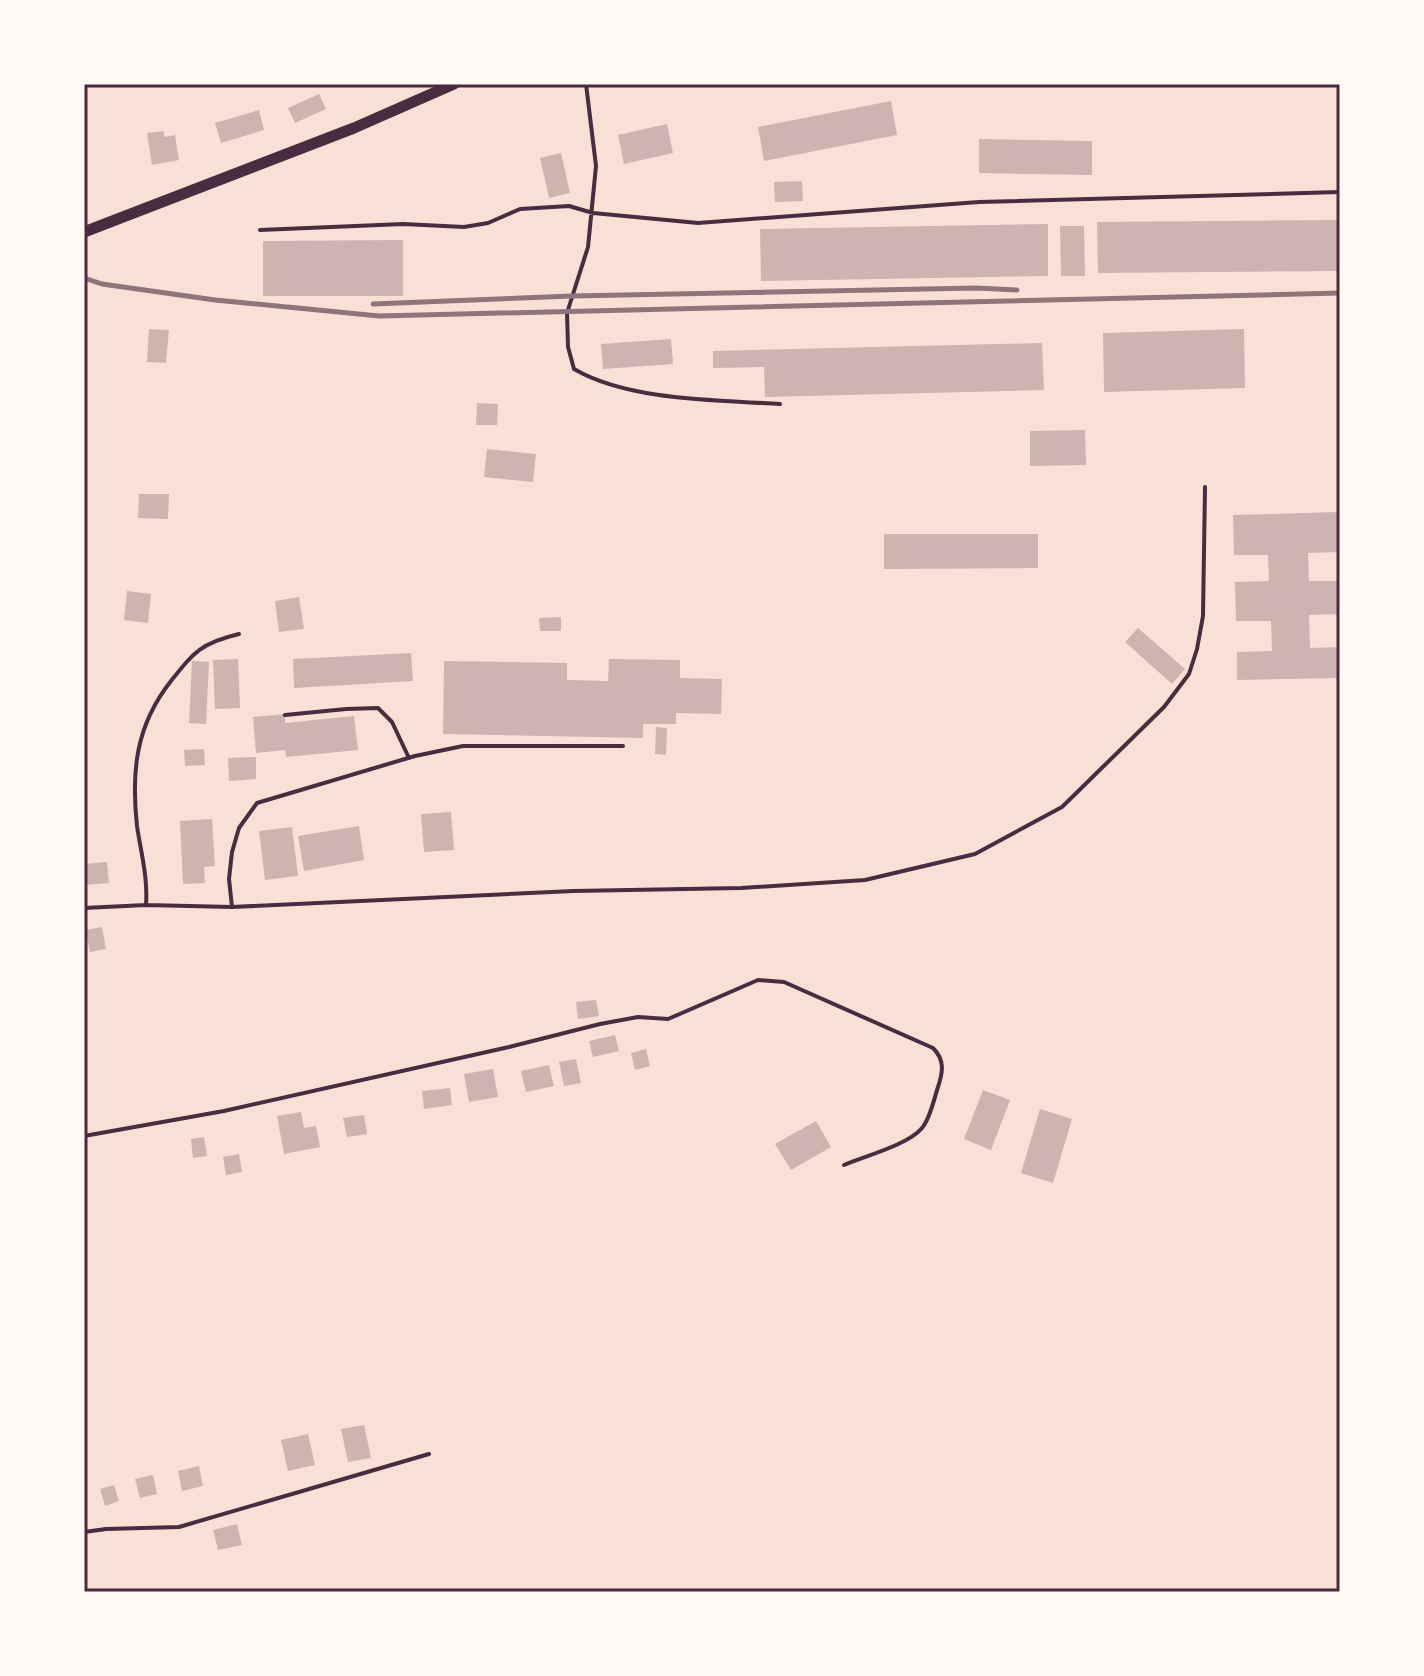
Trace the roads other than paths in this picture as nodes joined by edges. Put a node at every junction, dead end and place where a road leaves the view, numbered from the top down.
1 (454, 84) edge
2 (586, 84) edge
3 (1340, 192) edge
4 (593, 213) junction
5 (260, 230) dead end
6 (84, 232) edge
7 (780, 404) dead end
8 (1205, 487) dead end
9 (239, 634) dead end
10 (285, 715) dead end
11 (623, 746) dead end
12 (409, 758) junction
13 (146, 905) junction
14 (232, 907) junction
15 (84, 908) edge
16 (84, 1136) edge
17 (844, 1165) dead end
18 (429, 1454) dead end
19 (84, 1532) edge

1 - 6 street
2 - 4 lane
3 - 4 lane
4 - 5 lane
4 - 7 lane
8 - 14 lane
9 - 13 lane
10 - 12 lane
11 - 12 lane
12 - 14 lane
13 - 14 lane
13 - 15 lane
16 - 17 lane
18 - 19 lane

